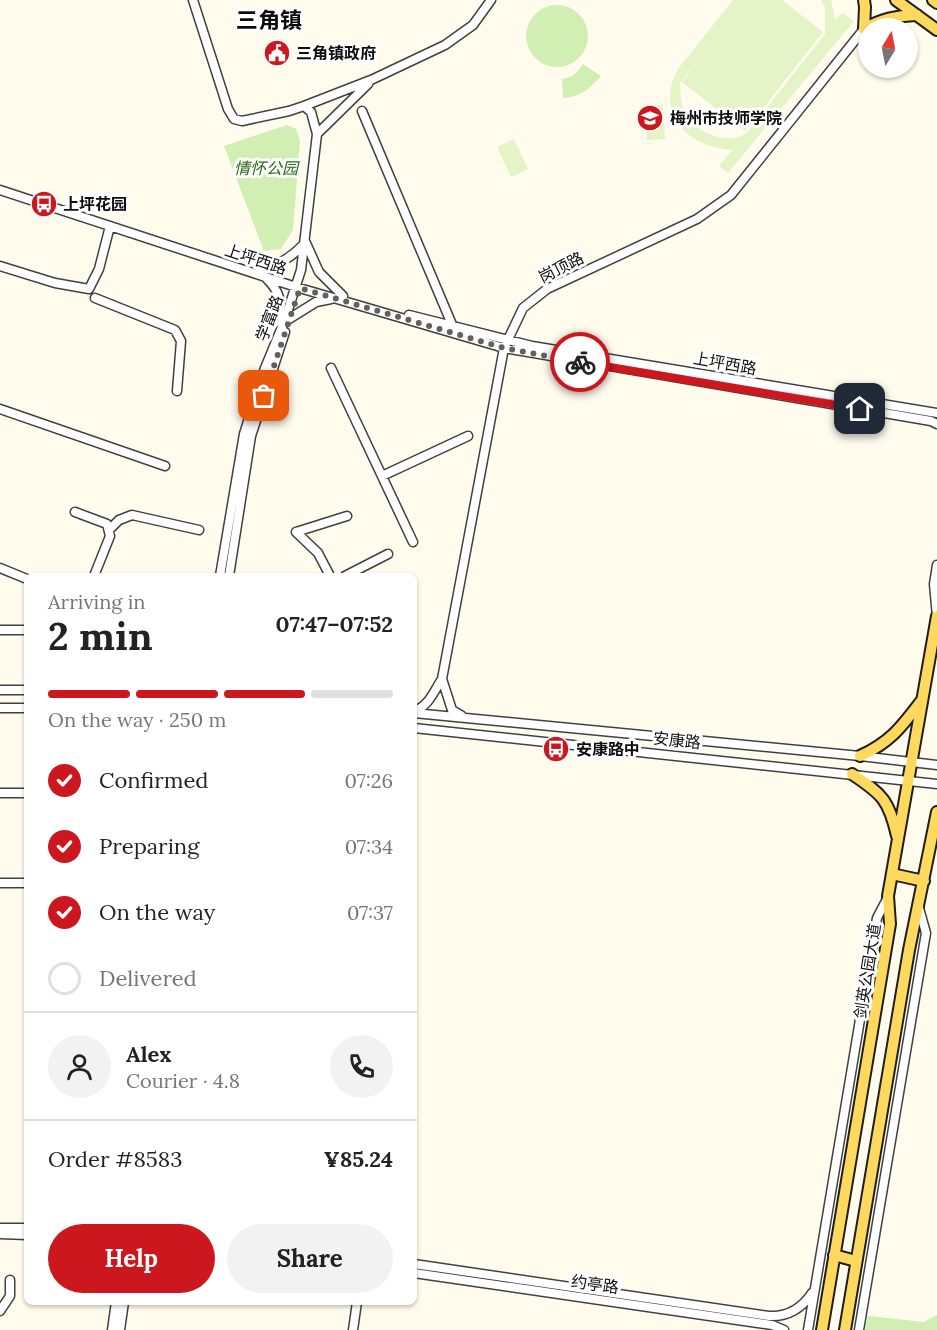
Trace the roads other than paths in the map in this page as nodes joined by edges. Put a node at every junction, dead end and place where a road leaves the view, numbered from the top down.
1 (193, 0) edge
2 (491, 0) edge
3 (864, 0) edge
4 (896, 0) edge
5 (933, 0) edge
6 (937, 3) edge
7 (917, 15) junction
8 (865, 18) edge
9 (889, 18) edge
10 (937, 30) edge
11 (858, 36) edge
12 (371, 80) junction
13 (304, 106) junction
14 (362, 111) dead end
15 (316, 134) junction
16 (0, 188) edge
17 (110, 226) junction
18 (304, 242) junction
19 (0, 266) edge
20 (262, 274) junction
21 (298, 286) junction
22 (339, 297) junction
23 (95, 298) dead end
24 (283, 325) junction
25 (453, 327) junction
26 (506, 345) junction
27 (331, 368) dead end
28 (177, 391) dead end
29 (0, 409) edge
30 (933, 418) edge
31 (468, 436) dead end
32 (165, 466) dead end
33 (382, 476) junction
34 (75, 512) dead end
35 (347, 516) dead end
36 (108, 530) junction
37 (199, 530) dead end
38 (413, 542) dead end
39 (388, 554) dead end
40 (937, 565) edge
41 (0, 568) edge
42 (95, 573) edge
43 (221, 573) edge
44 (228, 573) edge
45 (328, 573) edge
46 (351, 573) edge
47 (24, 578) edge
48 (937, 617) edge
49 (0, 630) edge
50 (24, 630) edge
51 (933, 665) edge
52 (442, 679) junction
53 (0, 690) edge
54 (24, 690) edge
55 (924, 697) junction
56 (0, 708) edge
57 (24, 708) edge
58 (417, 710) edge
59 (417, 712) edge
60 (465, 718) junction
61 (417, 728) edge
62 (860, 756) junction
63 (912, 762) junction
64 (937, 765) edge
65 (852, 774) junction
66 (909, 780) junction
67 (937, 784) edge
68 (0, 793) edge
69 (24, 793) edge
70 (937, 812) edge
71 (935, 836) edge
72 (898, 841) junction
73 (892, 874) junction
74 (924, 881) junction
75 (0, 883) edge
76 (24, 883) edge
77 (888, 896) junction
78 (919, 907) junction
79 (0, 1228) edge
80 (24, 1228) edge
81 (0, 1234) edge
82 (24, 1235) edge
83 (834, 1255) junction
84 (856, 1261) junction
85 (417, 1264) edge
86 (417, 1273) edge
87 (10, 1280) dead end
88 (814, 1289) junction
89 (116, 1305) edge
90 (124, 1305) edge
91 (357, 1305) edge
92 (0, 1311) edge
93 (770, 1320) junction
94 (112, 1330) edge
95 (120, 1330) edge
96 (353, 1330) edge
97 (784, 1330) edge
98 (808, 1330) edge
99 (822, 1330) edge
100 (845, 1330) edge
101 (859, 1330) edge

1 - 13 street
2 - 12 street
3 - 8 main road
4 - 7 main road
5 - 6 main road
7 - 9 main road
7 - 10 main road
11 - 26 street, 岗顶路
12 - 13 street
12 - 15 street
13 - 15 street, 学富路
14 - 25 street
15 - 18 street, 学富路
16 - 17 street, 上坪西路
16 - 20 street, 上坪西路
17 - 19 street
17 - 20 street, 上坪西路
18 - 20 street
18 - 21 street, 学富路
18 - 22 street
20 - 21 street, 上坪西路
20 - 24 street
21 - 22 street, 上坪西路
21 - 24 street, 学富路
21 - 44 street, 学富路
22 - 24 street
22 - 25 street, 上坪西路
22 - 26 street, 上坪西路
23 - 28 street
24 - 43 street, 学富路
25 - 26 street, 上坪西路
26 - 30 street, 上坪西路
26 - 52 street, 岗顶路
27 - 33 street
29 - 32 street
31 - 33 street
33 - 38 street
34 - 36 street
35 - 45 street
36 - 37 street
36 - 42 street
39 - 46 street
40 - 48 street
41 - 47 street
48 - 51 main road, 剑英公园大道
49 - 50 street
51 - 55 main road, 剑英公园大道
52 - 58 street
52 - 60 street
53 - 54 street
55 - 62 main road
55 - 63 main road, 剑英公园大道
56 - 57 street
59 - 60 street, 安康路
60 - 62 street, 安康路
61 - 65 street, 安康路
62 - 63 street, 安康路
63 - 64 street, 安康路
63 - 66 main road, 剑英公园大道
65 - 66 street, 安康路
65 - 72 main road
66 - 67 street, 安康路
66 - 72 main road, 剑英公园大道
68 - 69 street
70 - 71 main road
71 - 74 main road
72 - 73 main road, 剑英公园大道
73 - 74 main road
73 - 77 main road, 剑英公园大道
74 - 78 main road
75 - 76 street
77 - 83 main road, 剑英公园大道
77 - 88 street
78 - 84 main road
78 - 101 street
79 - 80 street
81 - 82 street
83 - 84 main road
83 - 99 main road, 剑英公园大道
84 - 100 main road
85 - 93 street, 约亭路
86 - 93 street, 约亭路
87 - 92 street
88 - 93 street
88 - 98 street
89 - 94 street
90 - 95 street
91 - 96 street
93 - 97 street

